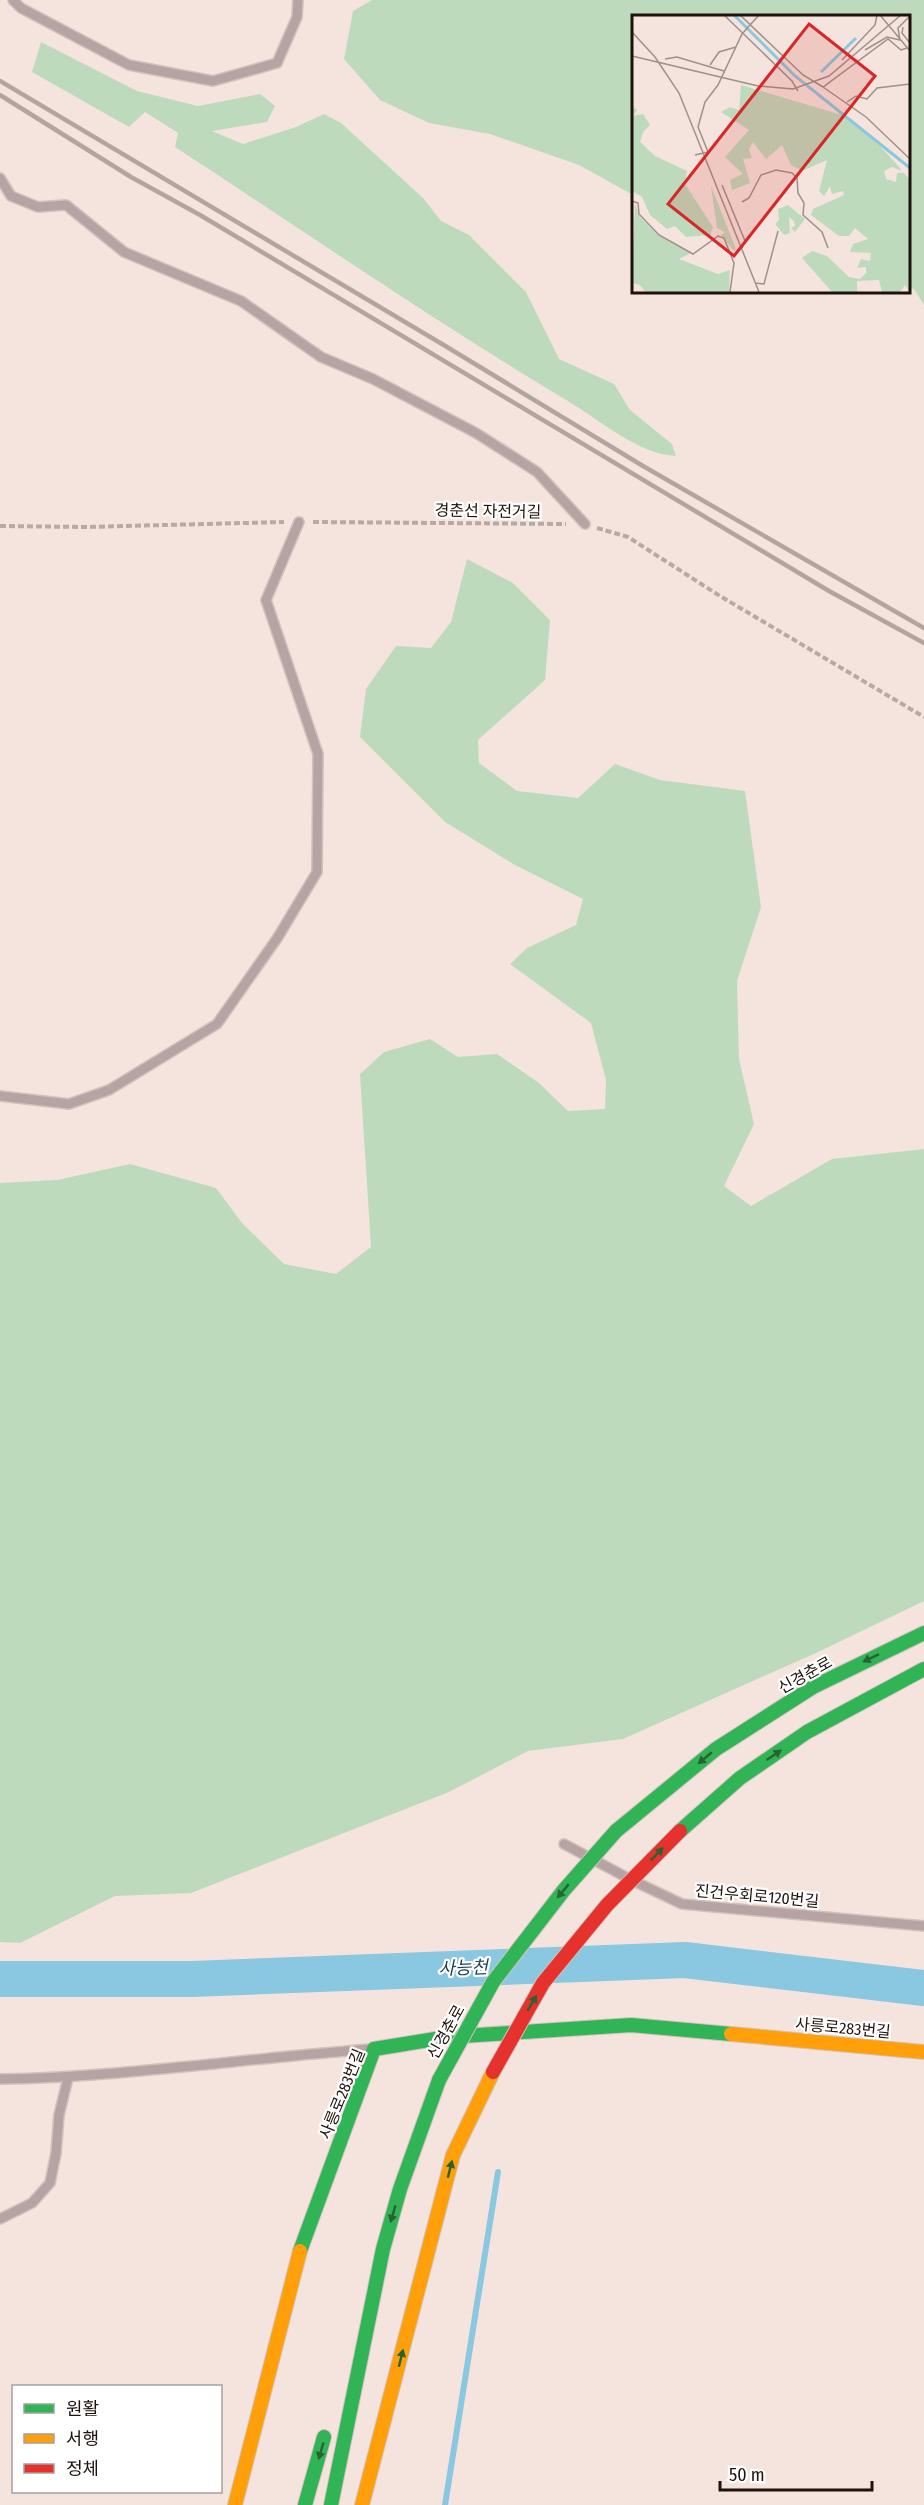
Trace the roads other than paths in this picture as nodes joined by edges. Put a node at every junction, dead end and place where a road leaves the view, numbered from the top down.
1 (13, 0) edge
2 (298, 0) edge
3 (0, 178) edge
4 (299, 522) road end
5 (585, 524) road end
6 (0, 1096) edge
7 (924, 1633) edge
8 (924, 1669) edge
9 (564, 1844) dead end
10 (924, 1926) edge
11 (374, 2049) junction
12 (924, 2052) edge
13 (68, 2078) junction
14 (0, 2079) edge
15 (0, 2220) edge
16 (365, 2339) junction
17 (341, 2386) dead end
18 (387, 2415) junction
19 (327, 2428) dead end
20 (386, 2471) dead end
21 (235, 2505) edge
22 (305, 2505) edge
23 (331, 2505) edge
24 (363, 2505) edge

1 - 2 lane
3 - 5 lane
4 - 6 lane
7 -> 16 main road, 신경춘로, bridge
18 -> 8 main road, bridge
9 - 10 lane, 진건우회로120번길
11 - 12 main road, 사릉로283번길
11 - 13 lane
11 - 21 main road, 사릉로283번길
13 - 14 lane
13 - 15 lane
16 - 17 main road
16 - 23 main road, 신경춘로
18 - 20 main road
18 - 24 main road
19 -> 22 main road

